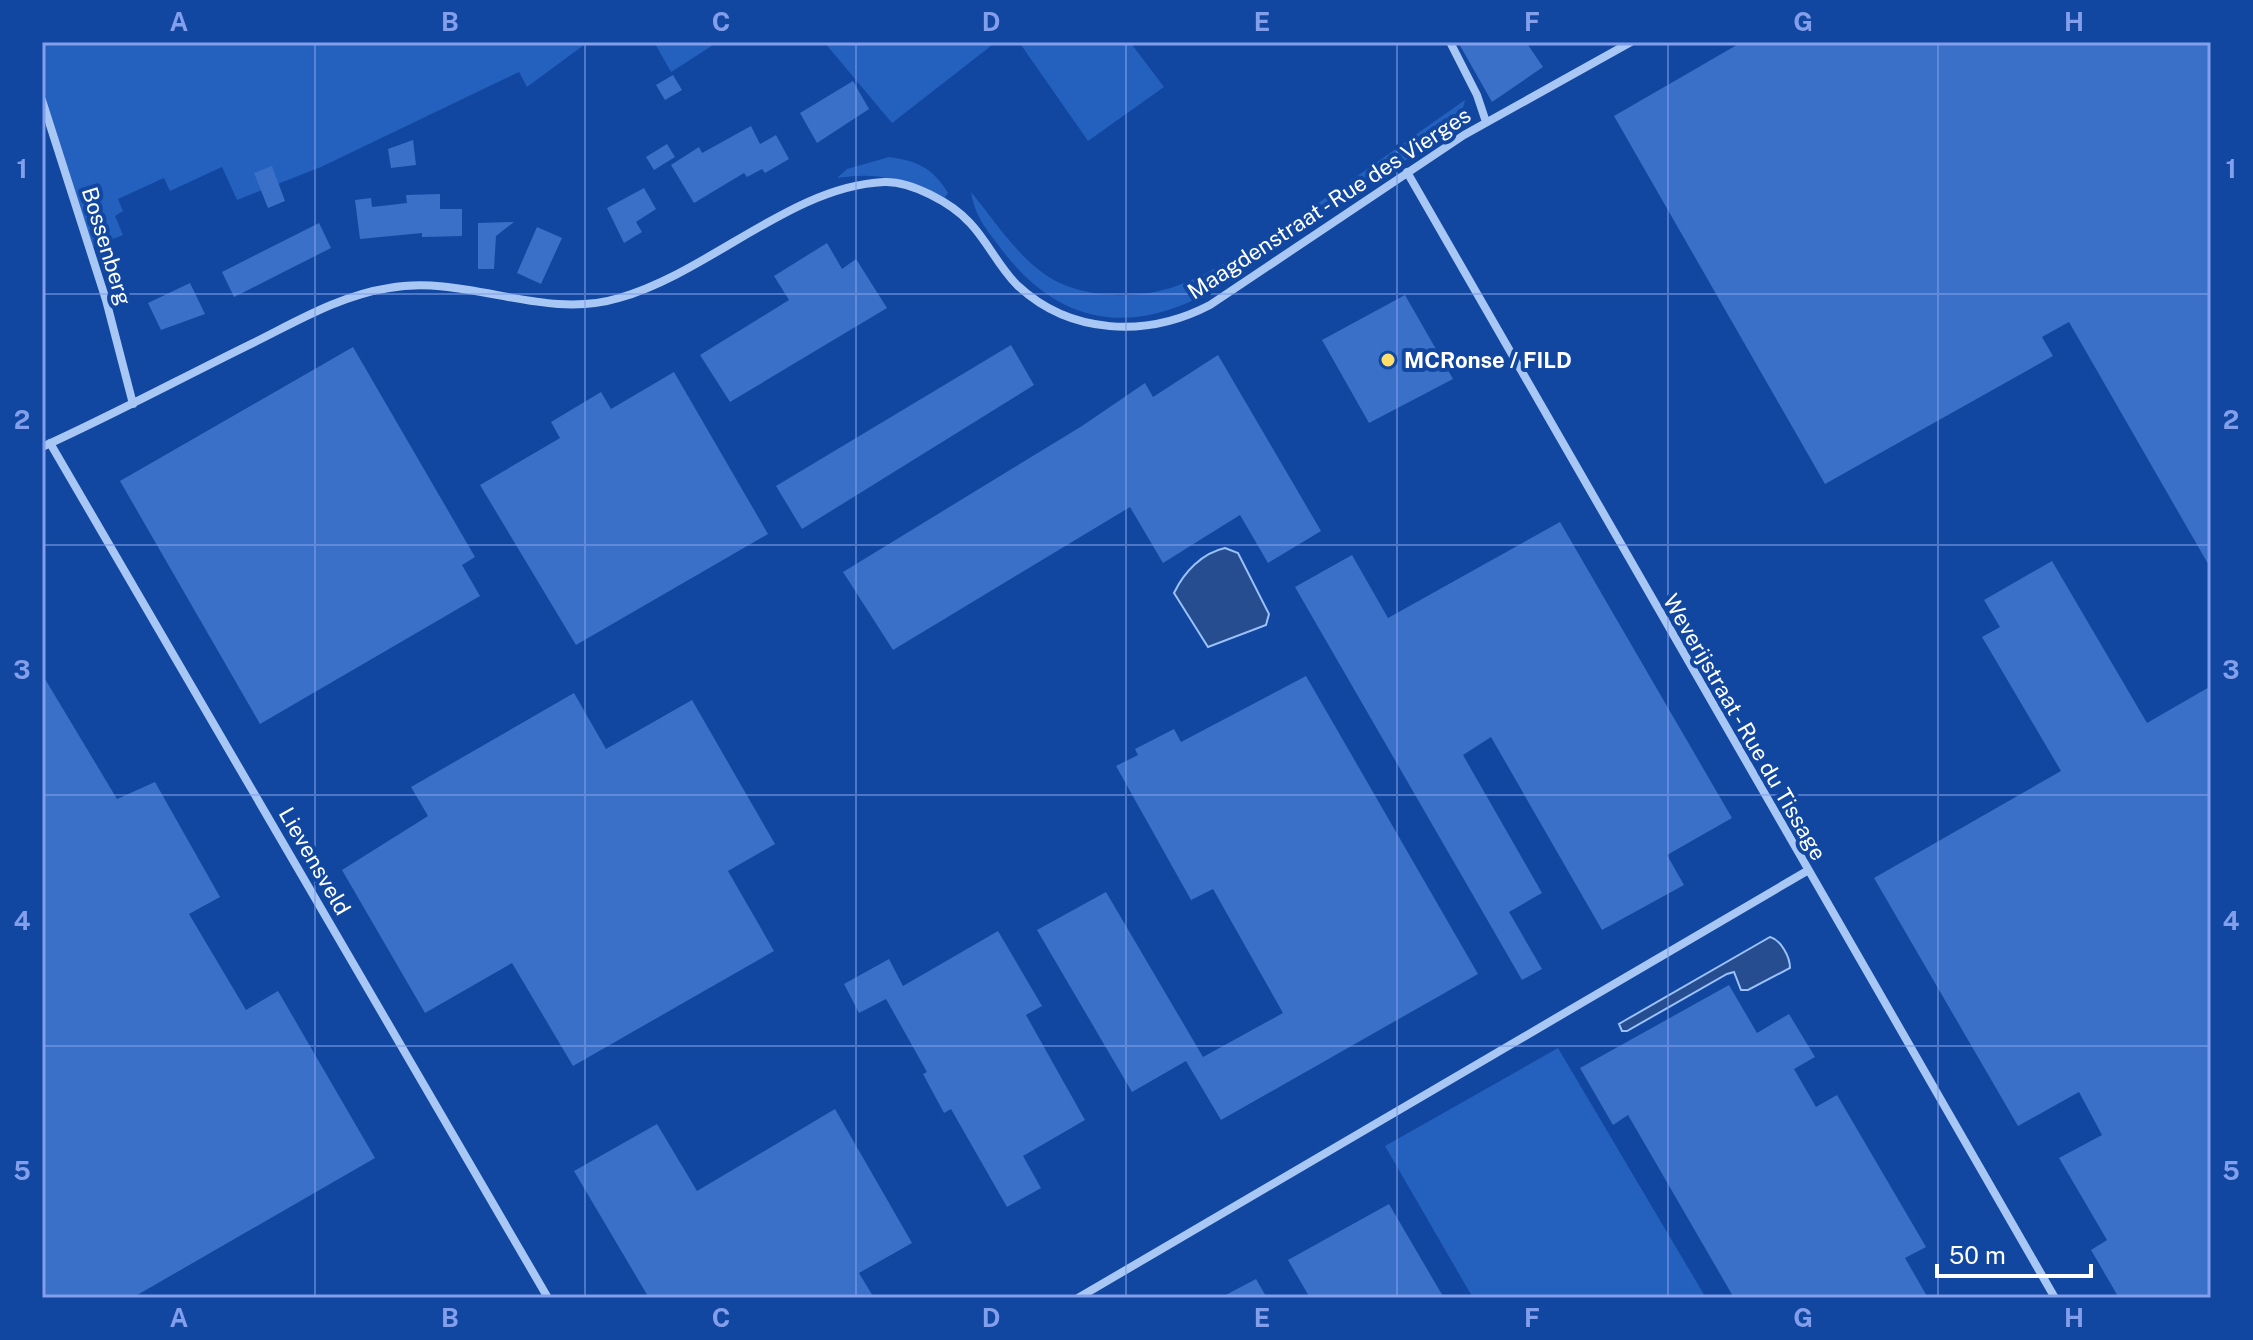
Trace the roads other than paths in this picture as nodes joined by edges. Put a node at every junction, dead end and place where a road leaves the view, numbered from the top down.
1 (1450, 42) edge
2 (1631, 42) edge
3 (42, 100) edge
4 (1486, 122) junction
5 (1407, 172) junction
6 (133, 404) junction
7 (46, 445) edge
8 (1807, 871) junction
9 (548, 1298) edge
10 (1078, 1298) edge
11 (2055, 1298) edge

1 - 4 street
2 - 4 street, Maagdenstraat - Rue des Vierges
3 - 6 street, Bossenberg
4 - 5 street, Maagdenstraat - Rue des Vierges
5 - 6 street, Maagdenstraat - Rue des Vierges
5 - 8 street, Weverijstraat - Rue du Tissage
6 - 7 street, Maagdenstraat - Rue des Vierges
7 - 9 street, Lievensveld
8 - 10 street
8 - 11 street, Weverijstraat - Rue du Tissage

